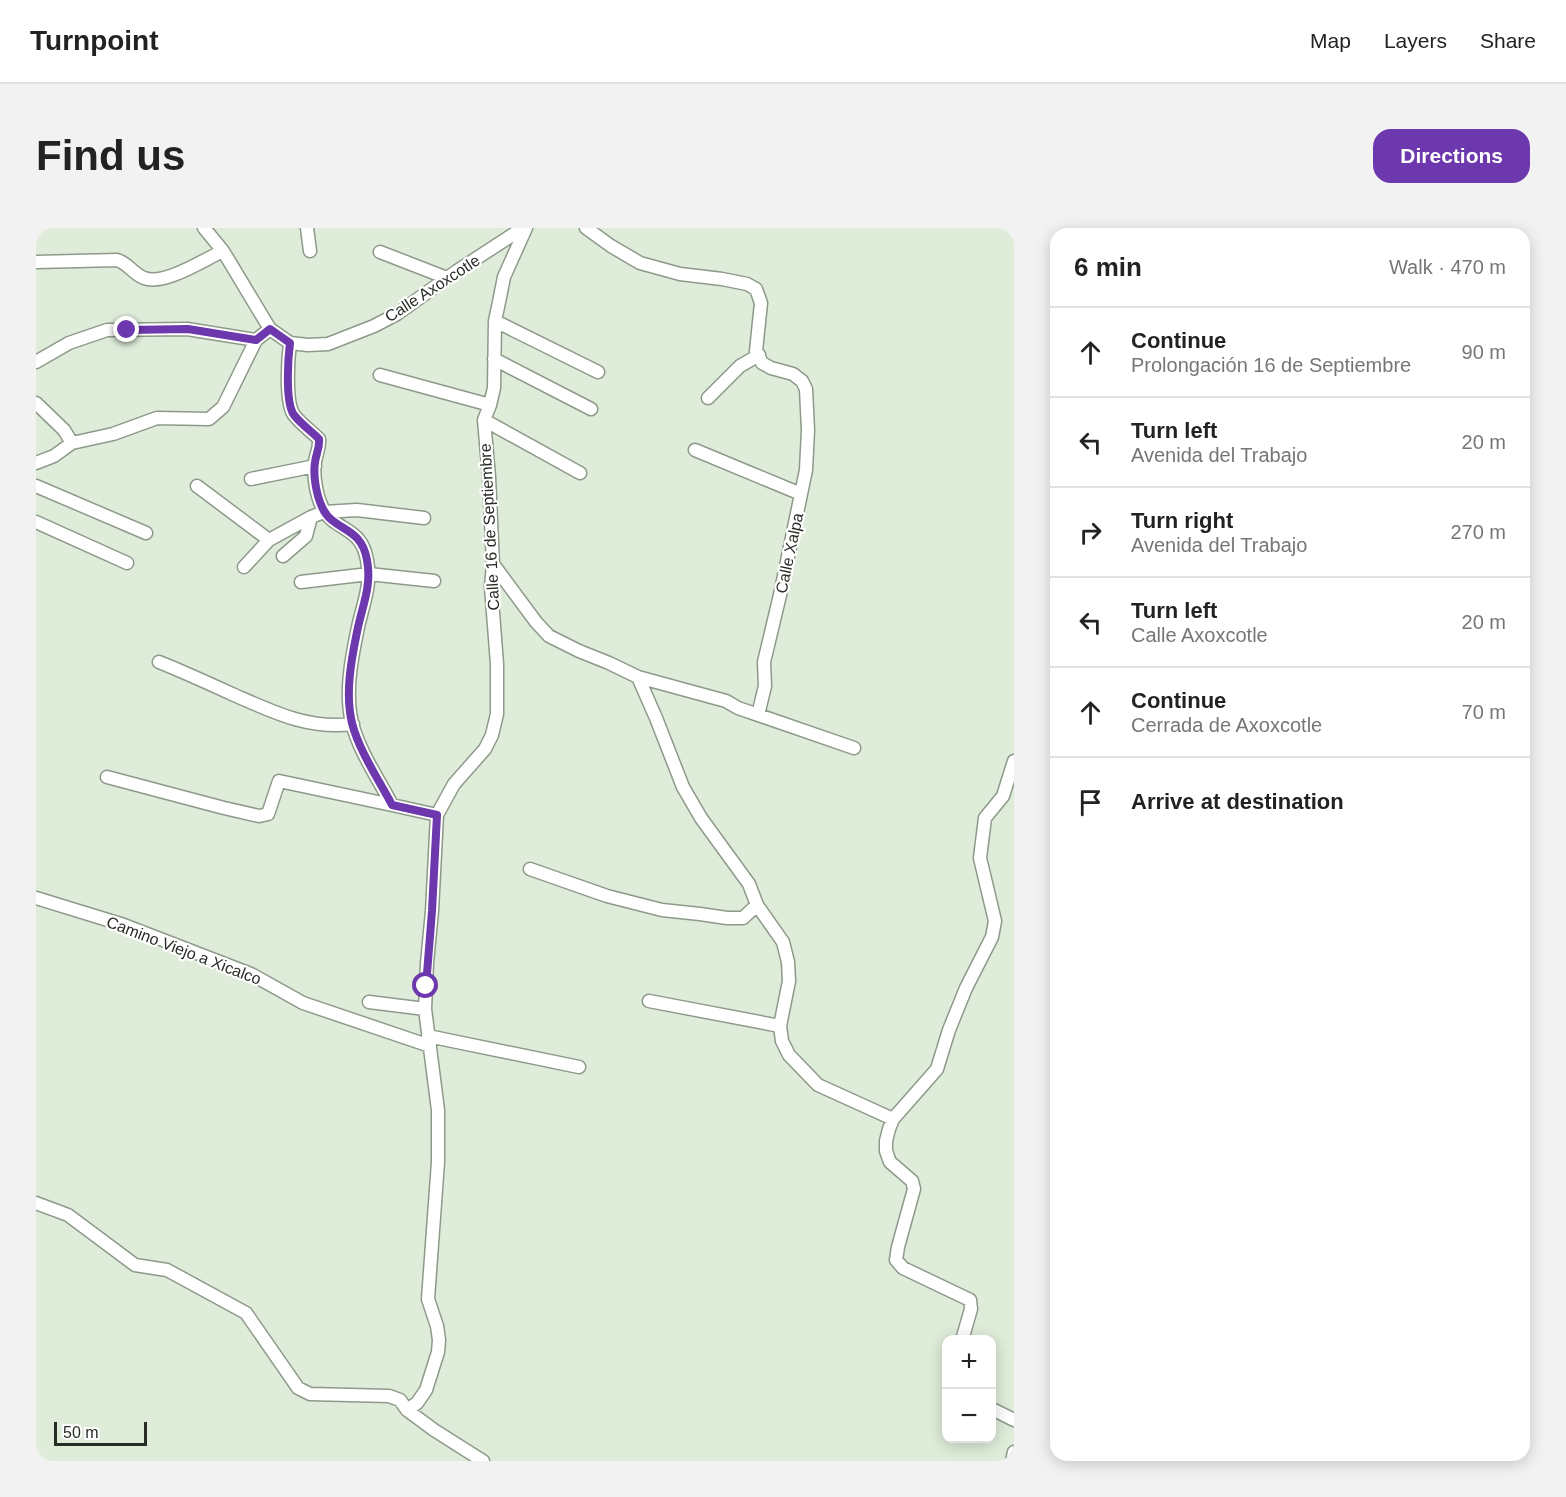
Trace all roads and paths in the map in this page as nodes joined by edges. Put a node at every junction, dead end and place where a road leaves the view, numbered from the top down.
1 (204, 228) edge
2 (307, 228) edge
3 (525, 228) edge
4 (586, 228) edge
5 (222, 251) junction
6 (310, 251) dead end
7 (380, 252) dead end
8 (36, 262) edge
9 (447, 278) junction
10 (495, 321) junction
11 (270, 329) junction
12 (256, 340) junction
13 (290, 343) junction
14 (759, 355) junction
15 (494, 359) junction
16 (36, 363) edge
17 (598, 372) dead end
18 (380, 375) dead end
19 (708, 398) dead end
20 (36, 403) edge
21 (490, 405) junction
22 (591, 409) dead end
23 (484, 420) junction
24 (72, 443) junction
25 (695, 450) dead end
26 (36, 463) edge
27 (315, 466) junction
28 (580, 473) dead end
29 (250, 479) dead end
30 (36, 486) edge
31 (197, 486) dead end
32 (801, 494) junction
33 (324, 512) junction
34 (311, 517) junction
35 (424, 518) dead end
36 (36, 522) edge
37 (146, 533) dead end
38 (269, 540) junction
39 (283, 556) dead end
40 (127, 563) dead end
41 (494, 564) junction
42 (244, 567) dead end
43 (369, 574) junction
44 (434, 581) dead end
45 (301, 582) dead end
46 (159, 662) dead end
47 (638, 677) junction
48 (758, 715) junction
49 (352, 724) junction
50 (854, 748) dead end
51 (1014, 761) edge
52 (107, 777) dead end
53 (1008, 797) edge
54 (392, 805) junction
55 (437, 815) junction
56 (530, 869) dead end
57 (36, 898) edge
58 (757, 905) junction
59 (649, 1001) dead end
60 (369, 1002) dead end
61 (425, 1009) junction
62 (780, 1026) junction
63 (429, 1041) junction
64 (579, 1067) dead end
65 (893, 1119) junction
66 (36, 1203) edge
67 (964, 1335) edge
68 (407, 1410) junction
69 (996, 1411) edge
70 (1014, 1420) edge
71 (1014, 1452) edge
72 (483, 1461) edge
73 (1012, 1461) edge

1 - 5 street
2 - 6 street
3 - 9 street, Calle Axoxcotle
3 - 10 street, Calle 16 de Septiembre
4 - 14 street
5 - 8 street
5 - 11 street
7 - 9 street
9 - 13 street, Calle Axoxcotle
10 - 15 street, Calle 16 de Septiembre
10 - 17 street
11 - 12 street
11 - 13 street
12 - 16 street
12 - 24 street
13 - 27 street
14 - 19 street
14 - 32 street, Calle Xalpa
15 - 21 street, Calle 16 de Septiembre
15 - 22 street
18 - 21 street
20 - 24 street
21 - 23 street, Calle 16 de Septiembre
23 - 28 street
23 - 41 street, Calle 16 de Septiembre
24 - 26 street
25 - 32 street
27 - 29 street
27 - 33 street
30 - 37 street
31 - 38 street
32 - 48 street, Calle Xalpa
33 - 34 street
33 - 35 street
33 - 43 street
34 - 38 street
34 - 39 street
36 - 40 street
38 - 42 street
41 - 47 street
41 - 55 street, Calle 16 de Septiembre
43 - 44 street
43 - 45 street
43 - 49 street
46 - 49 street
47 - 48 street
47 - 58 street
48 - 50 street
49 - 54 street
51 - 53 street
52 - 54 street
53 - 65 street
54 - 55 street
55 - 61 street
56 - 58 street
57 - 63 street, Camino Viejo a Xicalco
58 - 62 street
59 - 62 street
60 - 61 street
61 - 63 street
62 - 65 street
63 - 64 street, Camino Viejo a Xicalco
63 - 68 street
65 - 67 street
66 - 68 street
68 - 72 street
69 - 70 street
71 - 73 street

